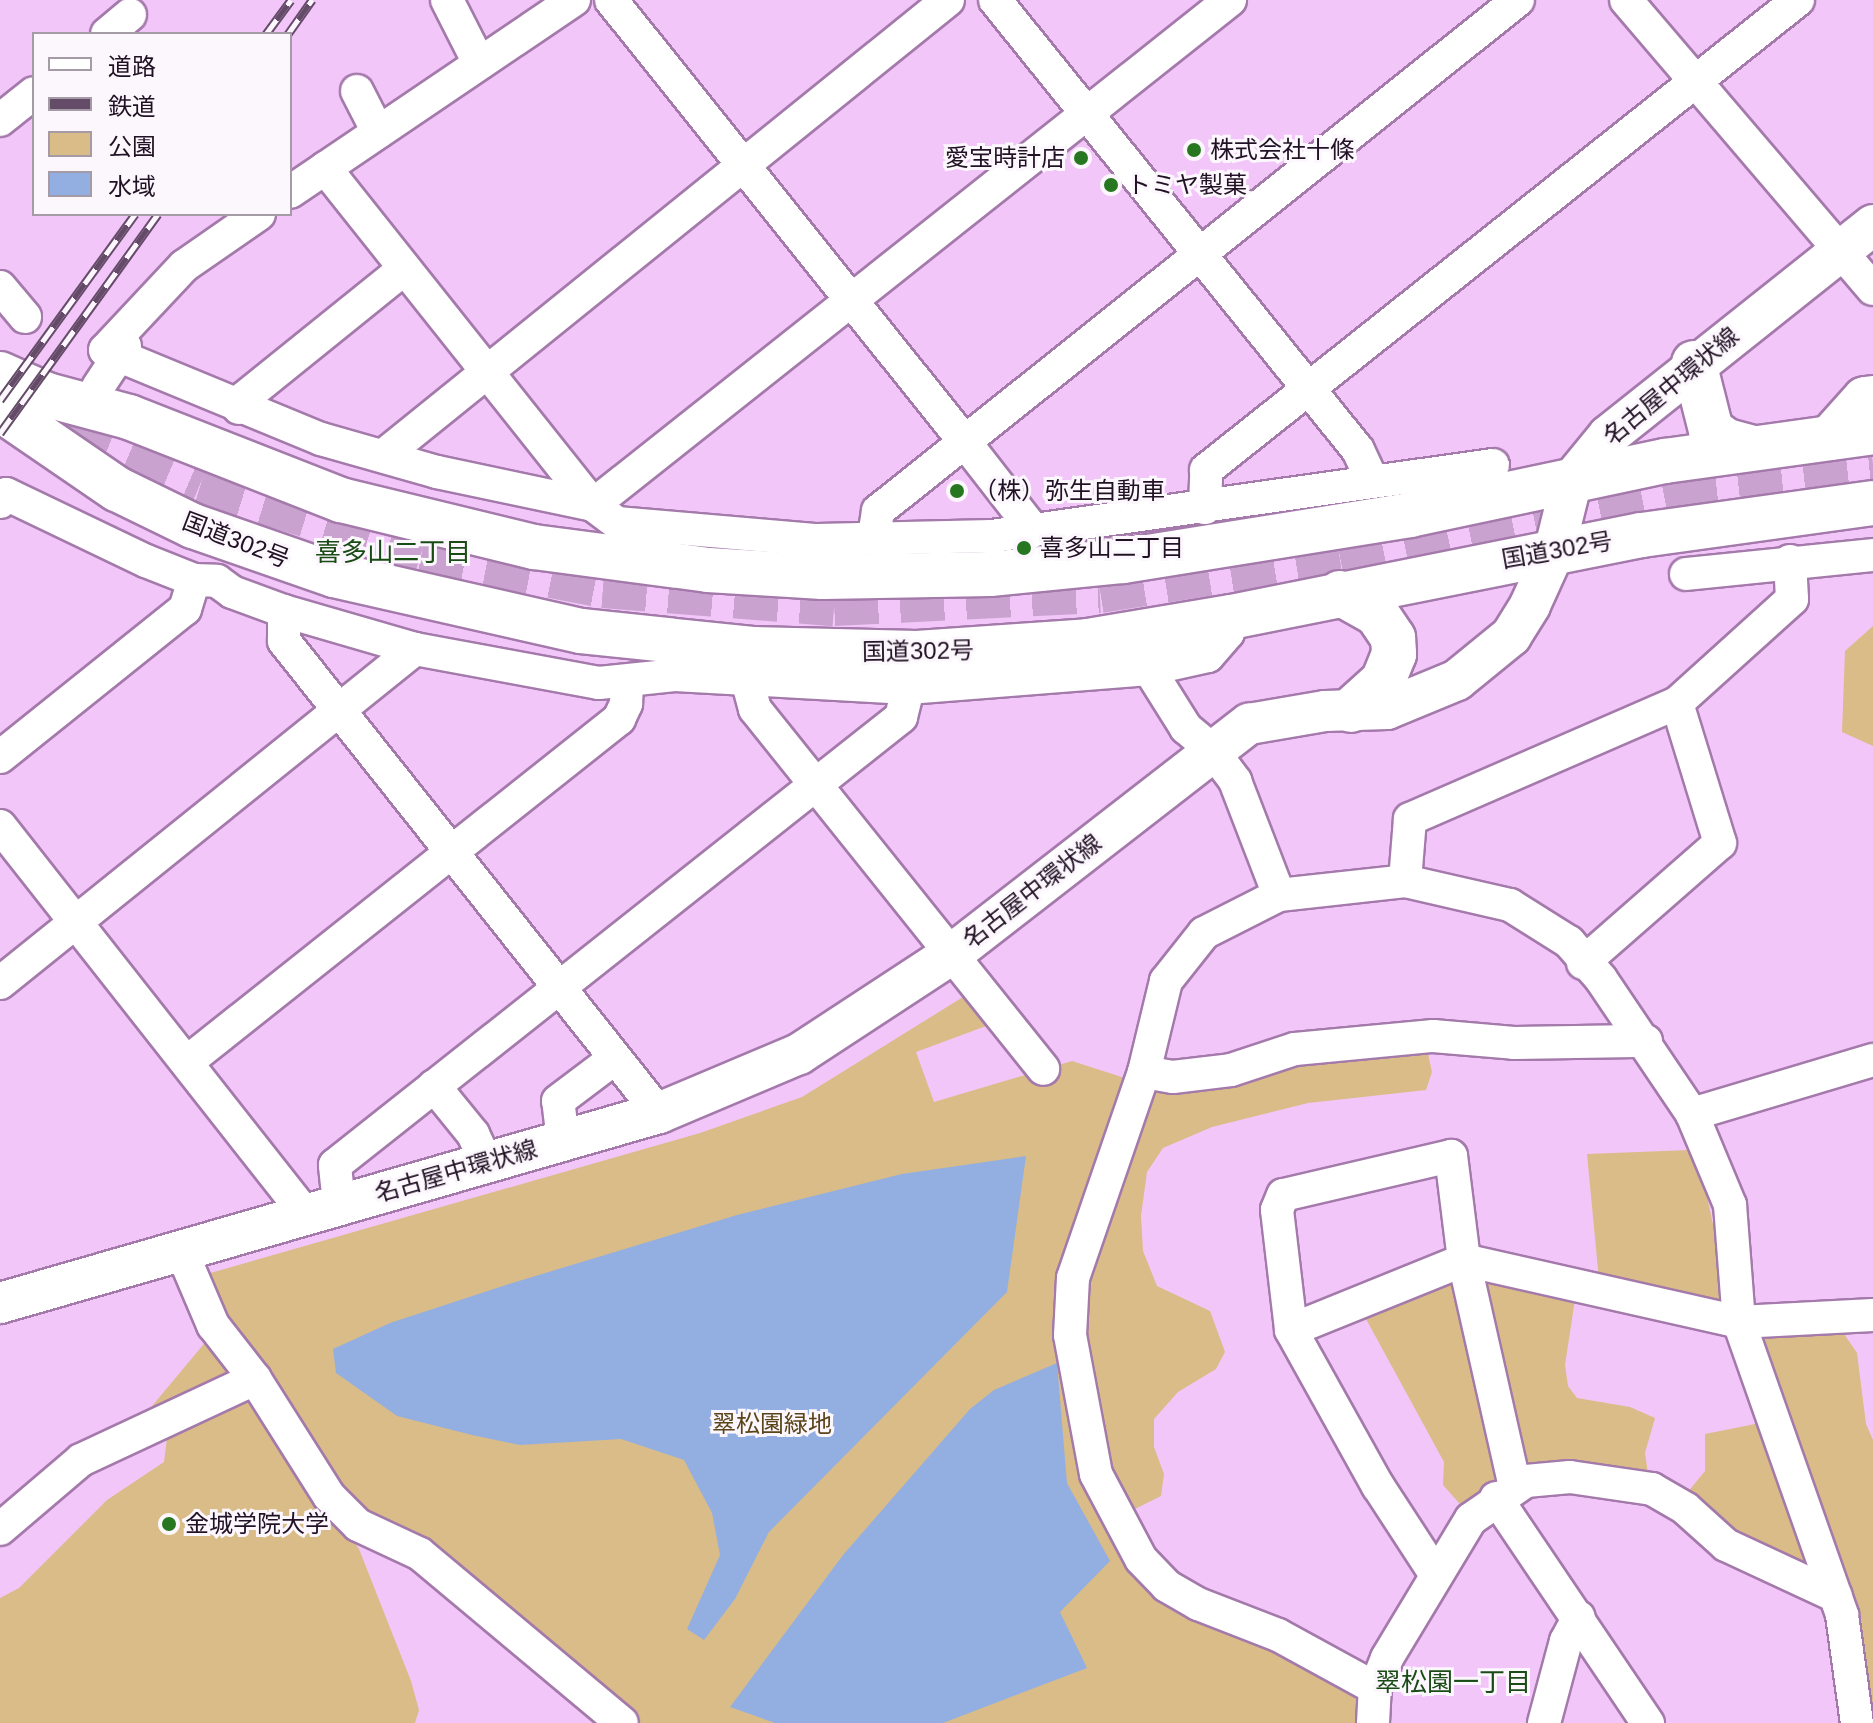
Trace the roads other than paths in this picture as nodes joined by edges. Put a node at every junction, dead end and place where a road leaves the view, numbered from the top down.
1 (447, 0) edge
2 (574, 0) edge
3 (611, 0) edge
4 (948, 0) edge
5 (995, 0) edge
6 (1230, 0) edge
7 (1518, 0) edge
8 (1626, 0) edge
9 (1798, 0) edge
10 (479, 63) junction
11 (1696, 82) junction
12 (357, 91) dead end
13 (32, 95) edge
14 (1087, 114) junction
15 (0, 120) edge
16 (378, 132) junction
17 (741, 167) junction
18 (325, 168) junction
19 (292, 191) edge
20 (256, 216) edge
21 (1873, 225) edge
22 (1841, 250) junction
23 (1199, 253) junction
24 (404, 269) junction
25 (0, 287) edge
26 (1873, 289) edge
27 (852, 303) junction
28 (25, 317) dead end
29 (120, 350) junction
30 (1694, 363) junction
31 (486, 369) junction
32 (0, 374) edge
33 (98, 387) dead end
34 (1308, 392) junction
35 (1873, 398) edge
36 (239, 408) junction
37 (0, 409) edge
38 (1873, 432) edge
39 (1830, 438) junction
40 (321, 439) junction
41 (964, 441) junction
42 (1753, 448) junction
43 (383, 456) junction
44 (1493, 465) dead end
45 (255, 468) junction
46 (1372, 480) junction
47 (1572, 480) junction
48 (0, 502) edge
49 (1873, 503) edge
50 (593, 505) junction
51 (1205, 508) junction
52 (1260, 521) junction
53 (193, 526) junction
54 (1030, 533) junction
55 (882, 542) junction
56 (1554, 552) junction
57 (1873, 555) edge
58 (1790, 561) junction
59 (1686, 574) dead end
60 (206, 580) junction
61 (1340, 593) junction
62 (284, 611) junction
63 (1231, 617) junction
64 (415, 649) junction
65 (1149, 669) junction
66 (627, 682) junction
67 (748, 683) junction
68 (908, 688) junction
69 (1677, 703) junction
70 (1351, 710) junction
71 (340, 711) junction
72 (1212, 750) junction
73 (0, 757) edge
74 (815, 785) junction
75 (0, 826) edge
76 (452, 851) junction
77 (1405, 881) junction
78 (1279, 895) junction
79 (76, 922) junction
80 (952, 954) junction
81 (1583, 963) junction
82 (0, 983) edge
83 (562, 988) junction
84 (1646, 1041) junction
85 (615, 1058) junction
86 (1873, 1060) edge
87 (187, 1062) junction
88 (1043, 1069) dead end
89 (1144, 1072) junction
90 (434, 1086) junction
91 (659, 1113) junction
92 (1692, 1114) junction
93 (563, 1140) junction
94 (486, 1162) junction
95 (322, 1209) junction
96 (181, 1250) junction
97 (1464, 1260) junction
98 (3, 1293) edge
99 (1873, 1315) edge
100 (1739, 1322) junction
101 (1291, 1330) junction
102 (255, 1379) junction
103 (1505, 1492) junction
104 (0, 1529) edge
105 (1436, 1575) junction
106 (1836, 1596) junction
107 (1579, 1617) junction
108 (1375, 1688) junction
109 (622, 1723) edge
110 (1373, 1723) edge
111 (1544, 1723) edge
112 (1648, 1723) edge
113 (1857, 1723) edge

1 - 10 street
2 - 10 street
3 - 17 street
4 - 17 street
5 - 14 street
6 - 14 street
7 - 23 street
8 - 11 street
9 - 11 street
10 - 16 street
11 - 22 street
11 - 34 street
12 - 16 street
13 - 15 street
14 - 23 street
14 - 27 street
16 - 18 street
17 - 27 street
17 - 31 street
18 - 19 street
18 - 24 street
20 - 29 street
21 - 22 main road, 名古屋中環状線
22 - 26 street
22 - 30 main road, 名古屋中環状線
23 - 34 street
23 - 41 street
24 - 31 street
24 - 36 street
25 - 28 street
27 - 41 street
27 - 50 street
29 - 33 street
29 - 36 street
30 - 42 highway
30 - 47 main road, 名古屋中環状線
31 - 43 street
31 - 50 street
32 - 45 highway
34 - 46 street
34 - 51 street
35 - 39 highway
36 - 40 street
37 - 53 highway, 国道302号
38 - 39 highway
39 - 42 highway
40 - 43 street
40 - 45 street
41 - 54 street
41 - 55 street
42 - 47 highway
43 - 50 street
44 - 46 street
45 - 52 highway
46 - 52 street
47 - 52 highway
47 - 56 main road, 名古屋中環状線
48 - 60 street
49 - 56 highway, 国道302号
50 - 55 street
51 - 52 street
51 - 54 street
53 - 60 street
53 - 63 highway, 国道302号
54 - 55 street
56 - 61 highway, 国道302号
56 - 70 main road, 名古屋中環状線
57 - 58 street
58 - 59 street
58 - 69 street
60 - 62 street
60 - 73 street
61 - 63 highway, 国道302号
61 - 70 highway
62 - 64 street
62 - 71 street
63 - 65 street
64 - 66 street
64 - 71 street
65 - 68 street
65 - 72 street
66 - 67 street
66 - 76 street
67 - 68 street
67 - 74 street
68 - 74 street
69 - 77 street
69 - 81 street
70 - 72 main road, 名古屋中環状線
71 - 76 street
71 - 79 street
72 - 78 street
72 - 80 main road, 名古屋中環状線
74 - 80 street
74 - 83 street
75 - 79 street
76 - 83 street
76 - 87 street
77 - 78 street
77 - 81 street
78 - 89 street
79 - 82 street
79 - 87 street
80 - 88 street
80 - 91 main road, 名古屋中環状線
81 - 84 street
83 - 85 street
83 - 90 street
84 - 89 street
84 - 92 street
85 - 91 street
85 - 93 street
86 - 92 street
87 - 95 street
89 - 108 street
90 - 94 street
90 - 95 street
91 - 93 main road, 名古屋中環状線
92 - 100 street
93 - 94 main road, 名古屋中環状線
94 - 95 main road, 名古屋中環状線
95 - 96 main road, 名古屋中環状線
96 - 98 main road, 名古屋中環状線
96 - 102 street
97 - 100 street
97 - 101 street
97 - 101 street
97 - 103 street
99 - 100 street
100 - 106 street
101 - 105 street
102 - 104 street
102 - 109 street
103 - 105 street
103 - 106 street
103 - 107 street
105 - 108 street
106 - 113 street
107 - 111 street
107 - 112 street
108 - 110 street

